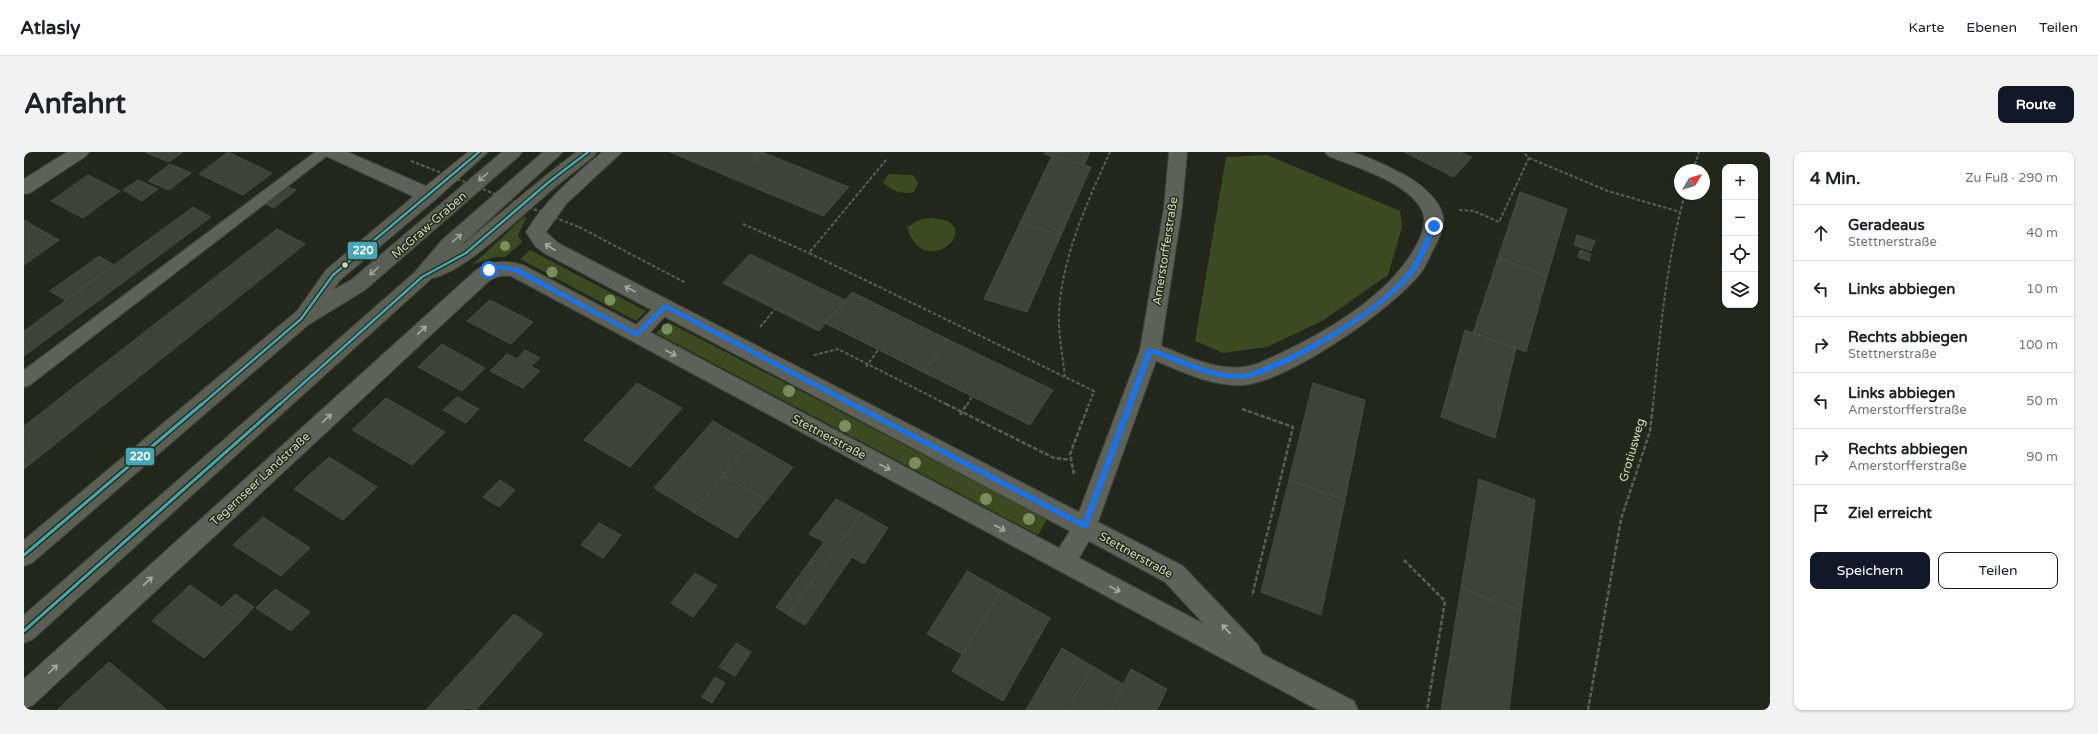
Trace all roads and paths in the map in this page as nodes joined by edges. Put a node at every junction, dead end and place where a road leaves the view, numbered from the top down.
1 (80, 152) edge
2 (326, 152) edge
3 (332, 152) edge
4 (479, 152) edge
5 (513, 152) edge
6 (554, 152) edge
7 (588, 152) edge
8 (613, 152) edge
9 (1110, 152) edge
10 (1178, 152) edge
11 (1334, 152) edge
12 (1524, 152) edge
13 (1699, 152) edge
14 (1529, 158) junction
15 (886, 160) dead end
16 (411, 161) dead end
17 (1695, 164) edge
18 (24, 188) edge
19 (428, 195) junction
20 (1683, 200) edge
21 (1432, 212) junction
22 (1680, 212) junction
23 (743, 224) dead end
24 (809, 253) junction
25 (500, 267) joint
26 (422, 277) junction
27 (686, 283) dead end
28 (665, 306) junction
29 (775, 309) dead end
30 (301, 319) junction
31 (756, 332) dead end
32 (637, 335) junction
33 (878, 350) dead end
34 (1150, 350) junction
35 (807, 358) dead end
36 (868, 364) junction
37 (866, 367) dead end
38 (1065, 377) junction
39 (24, 380) edge
40 (972, 396) dead end
41 (1242, 409) dead end
42 (962, 412) junction
43 (960, 415) dead end
44 (1071, 460) junction
45 (1074, 475) dead end
46 (1085, 526) junction
47 (24, 555) edge
48 (1404, 560) dead end
49 (1064, 562) junction
50 (1252, 596) dead end
51 (24, 631) edge
52 (1262, 668) junction
53 (24, 696) edge
54 (1345, 710) edge
55 (1427, 710) edge
56 (1588, 710) edge

1 - 18 street
2 - 39 lane
3 - 19 street
4 - 19 main road
5 -> 30 highway, McGraw-Graben
26 -> 6 highway
7 - 26 highway
28 -> 8 street, Stettnerstraße
9 - 38 path
10 - 34 street, Amerstorfferstraße
11 - 21 street
12 - 14 path
13 - 17 path
14 - 21 path
14 - 22 path
15 - 24 path
16 - 27 path, bridge
19 - 30 highway
20 - 22 path, Grotiusweg
21 - 34 street
22 - 56 path, Grotiusweg
23 - 24 path
24 - 38 path
25 - 32 street, Stettnerstraße
53 -> 25 street, Tegernseer Landstraße
26 - 51 highway
28 - 32 lane
28 - 46 street, Stettnerstraße
29 - 31 path
30 - 47 highway
32 -> 49 street, Stettnerstraße
33 - 36 path
34 - 46 street, Amerstorfferstraße
35 - 36 path
36 - 37 path
36 - 42 path
38 - 44 path
40 - 42 path
41 - 50 path
42 - 43 path
42 - 44 path
44 - 45 path
46 - 49 street, Amerstorfferstraße
52 -> 46 street, Stettnerstraße
48 - 55 path
49 -> 52 street, Stettnerstraße
52 - 54 street, Stettnerstraße

